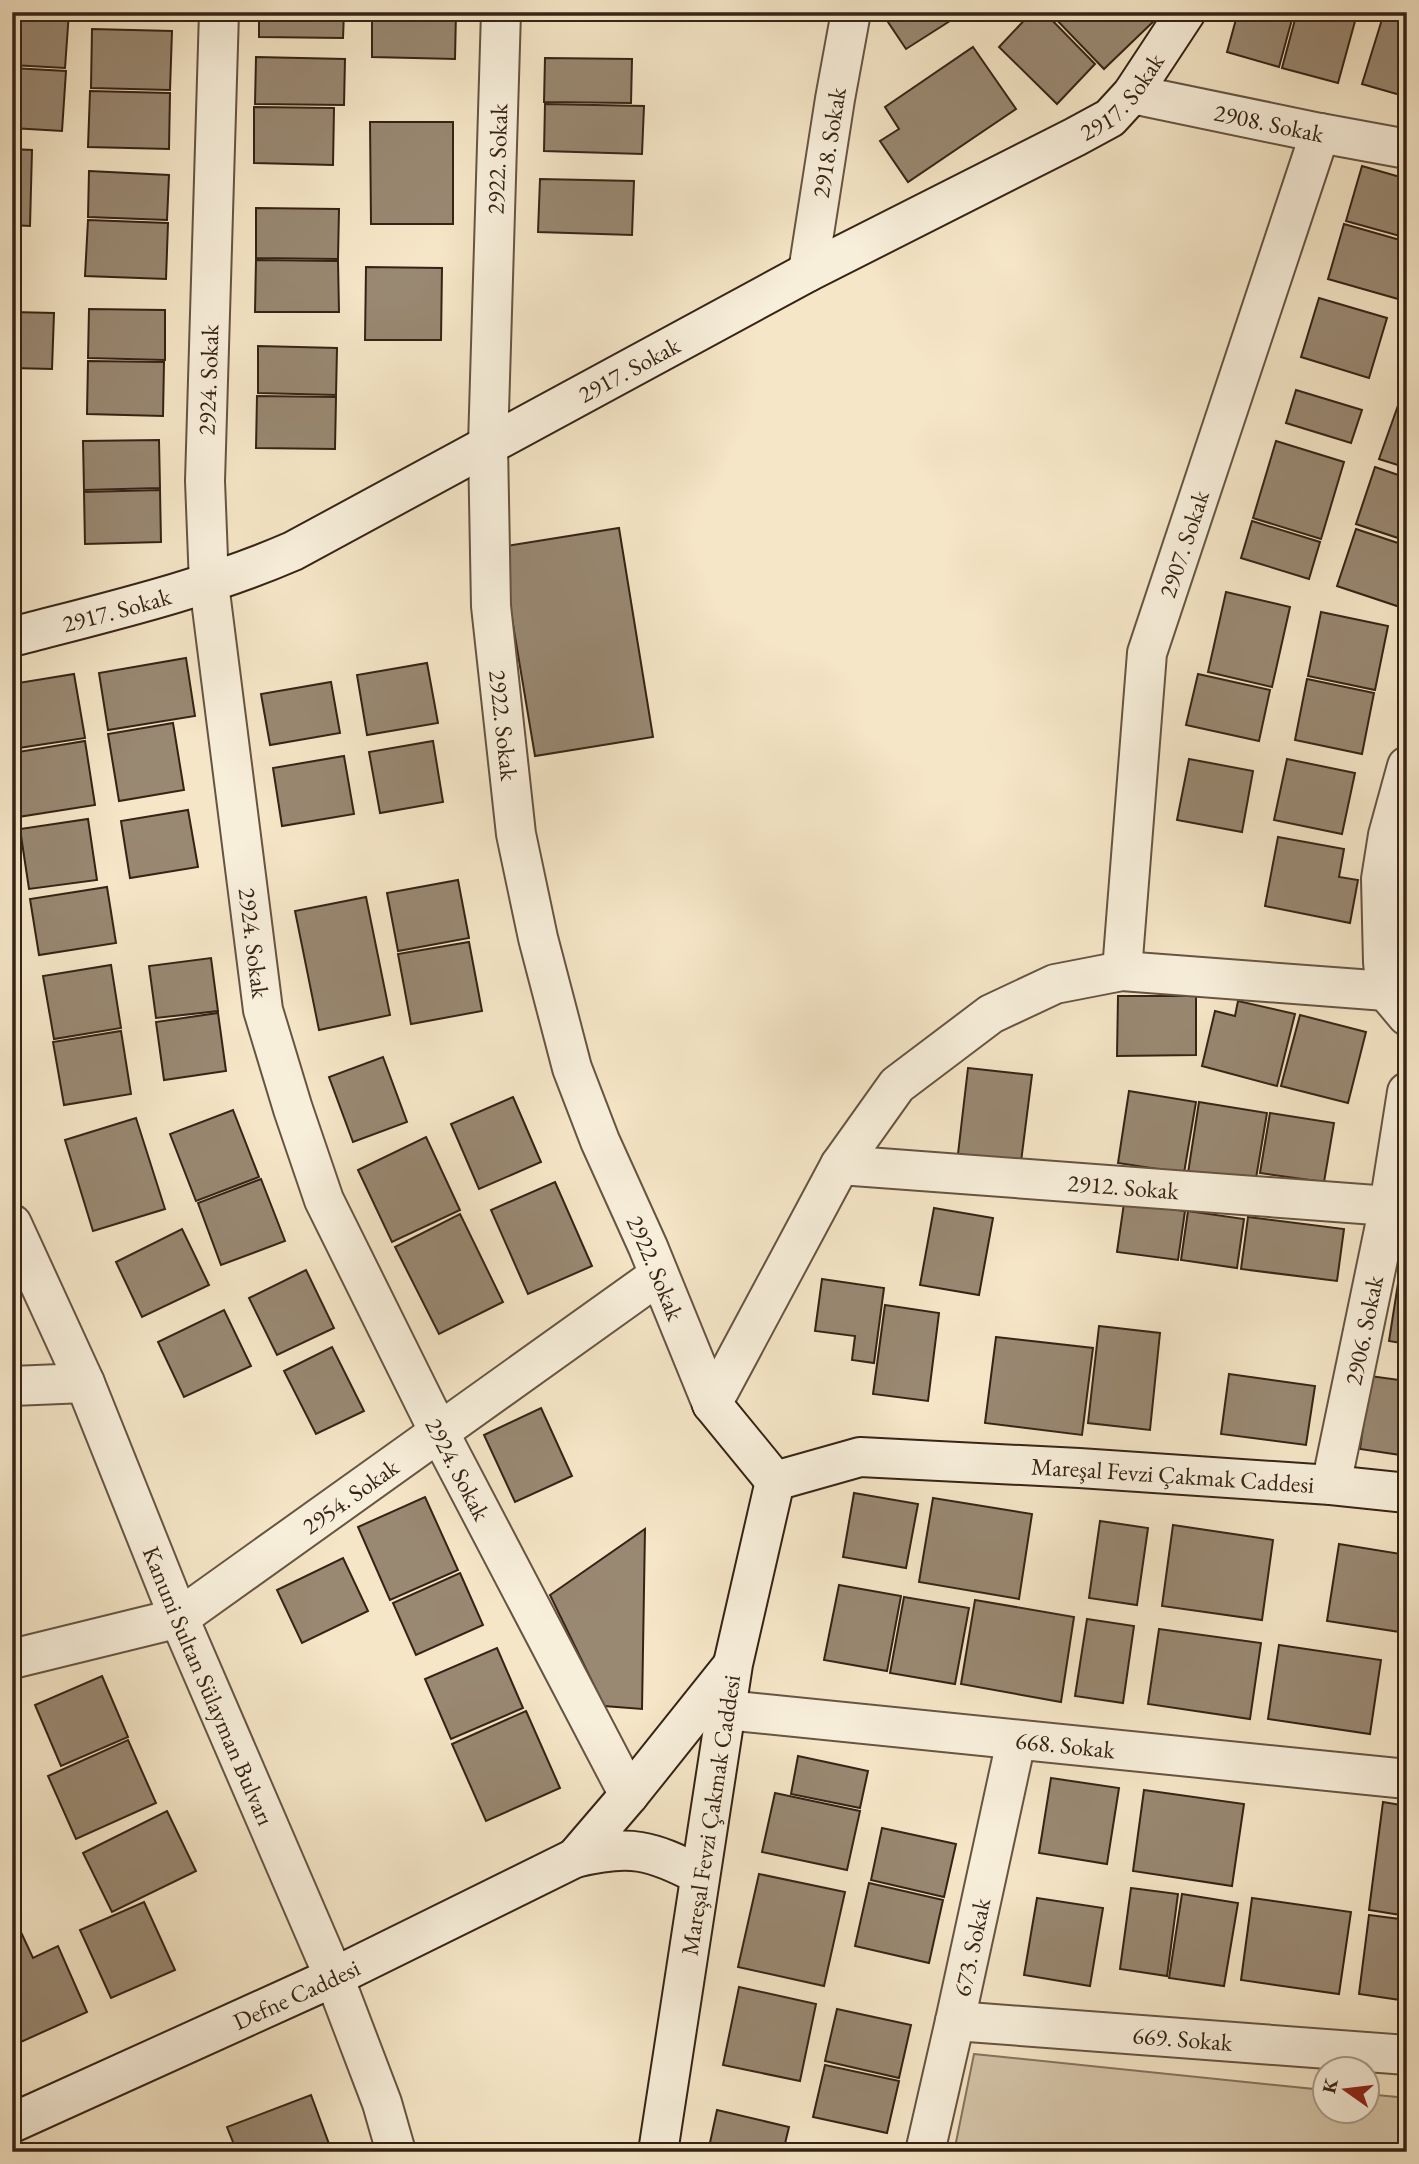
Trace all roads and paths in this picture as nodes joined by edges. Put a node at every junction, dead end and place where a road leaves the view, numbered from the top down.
1 (219, 12) edge
2 (501, 12) edge
3 (851, 12) edge
4 (1186, 12) edge
5 (1132, 94) junction
6 (1320, 133) junction
7 (1407, 149) edge
8 (808, 272) junction
9 (488, 445) junction
10 (209, 584) junction
11 (12, 637) edge
12 (1407, 766) edge
13 (1122, 971) junction
14 (1397, 1004) edge
15 (1407, 1092) edge
16 (840, 1165) junction
17 (1398, 1208) edge
18 (12, 1224) edge
19 (660, 1275) junction
20 (86, 1383) junction
21 (12, 1386) edge
22 (712, 1404) junction
23 (440, 1434) junction
24 (775, 1481) junction
25 (1331, 1485) junction
26 (1407, 1493) edge
27 (179, 1618) junction
28 (12, 1659) edge
29 (733, 1664) junction
30 (726, 1710) junction
31 (1016, 1741) junction
32 (1405, 1772) edge
33 (629, 1796) junction
34 (575, 1858) junction
35 (700, 1875) junction
36 (334, 1977) junction
37 (956, 2021) junction
38 (1407, 2055) edge
39 (12, 2123) edge
40 (396, 2152) edge
41 (658, 2152) edge
42 (925, 2152) edge

1 - 10 street, 2924. Sokak
2 - 9 street, 2922. Sokak
3 - 8 street, 2918. Sokak
4 - 5 street, 2917. Sokak
5 - 6 street, 2908. Sokak
5 - 8 street, 2917. Sokak
6 - 7 street, 2908. Sokak
6 - 13 street, 2907. Sokak
8 - 9 street, 2917. Sokak
9 - 10 street, 2917. Sokak
9 - 19 street, 2922. Sokak
10 - 11 street, 2917. Sokak
10 - 23 street, 2924. Sokak
12 - 14 street
13 - 14 street
13 - 16 street
15 - 17 street, 2906. Sokak
16 - 17 street, 2912. Sokak
16 - 22 street
17 - 25 street, 2906. Sokak
18 - 20 street, Kanuni Sultan Sülayman Bulvarı
19 - 22 street, 2922. Sokak
19 - 23 street, 2954. Sokak
20 - 21 street
20 - 27 street, Kanuni Sultan Sülayman Bulvarı
22 - 24 street
23 - 27 street, 2954. Sokak
23 - 33 street, 2924. Sokak
24 - 25 street, Mareşal Fevzi Çakmak Caddesi
24 - 29 street, Mareşal Fevzi Çakmak Caddesi
25 - 26 street, Mareşal Fevzi Çakmak Caddesi
27 - 28 street, 2954. Sokak
27 - 36 street, Kanuni Sultan Sülayman Bulvarı
29 - 30 street, Mareşal Fevzi Çakmak Caddesi
29 - 33 street
30 - 31 street, 668. Sokak
30 - 35 street, Mareşal Fevzi Çakmak Caddesi
31 - 32 street, 668. Sokak
31 - 37 street, 673. Sokak
33 - 34 street
34 - 35 street
34 - 36 street, Defne Caddesi
35 - 41 street, Mareşal Fevzi Çakmak Caddesi
36 - 39 street, Defne Caddesi
36 - 40 street, Kanuni Sultan Sülayman Bulvarı
37 - 38 street, 669. Sokak
37 - 42 street, 673. Sokak

